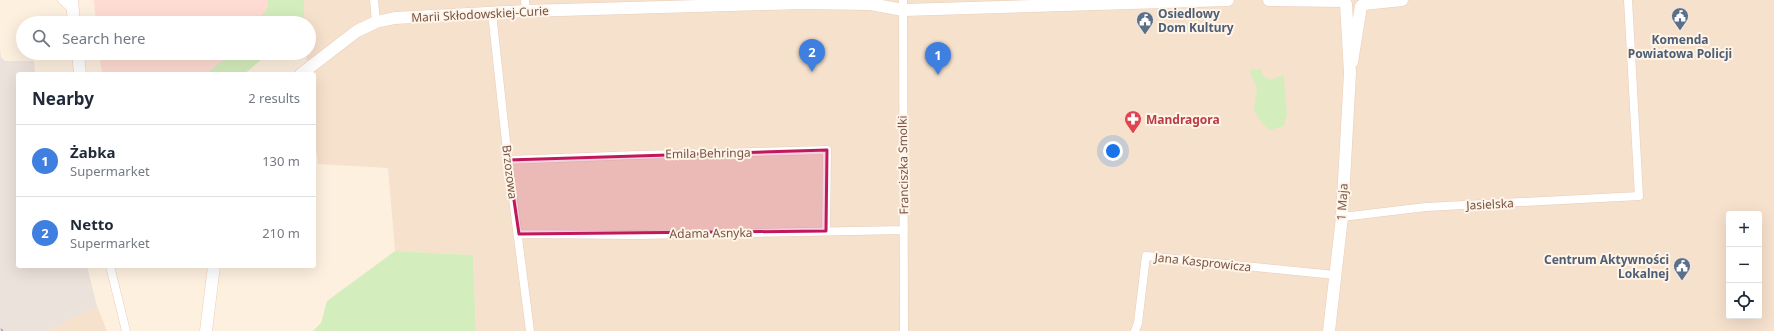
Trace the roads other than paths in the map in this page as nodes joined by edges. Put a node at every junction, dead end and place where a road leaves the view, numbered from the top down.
1 (62, 0) edge
2 (374, 0) edge
3 (1228, 0) edge
4 (1270, 0) edge
5 (1402, 0) edge
6 (1628, 0) edge
7 (1344, 2) edge
8 (1364, 3) edge
9 (72, 5) edge
10 (903, 5) edge
11 (526, 6) edge
12 (492, 13) junction
13 (73, 16) edge
14 (376, 22) junction
15 (79, 60) edge
16 (80, 72) edge
17 (304, 72) edge
18 (1350, 73) junction
19 (508, 160) junction
20 (1342, 217) junction
21 (904, 230) junction
22 (826, 231) junction
23 (519, 234) junction
24 (110, 268) edge
25 (214, 268) edge
26 (1335, 275) junction
27 (126, 331) edge
28 (206, 331) edge
29 (530, 331) edge
30 (904, 331) edge
31 (1135, 331) edge
32 (1329, 331) edge

1 - 9 street
2 - 14 street
3 - 10 street, Marii Skłodowskiej-Curie
4 - 7 street
5 - 8 street
6 - 20 street, Jasielska
7 - 8 street
7 - 18 street, 1 Maja
8 - 18 street, 1 Maja
9 - 13 street
10 - 11 street, Marii Skłodowskiej-Curie
10 - 21 street, Franciszka Smolki
11 - 12 street, Marii Skłodowskiej-Curie
12 - 14 street, Marii Skłodowskiej-Curie
12 - 19 street, Brzozowa
14 - 17 street, Marii Skłodowskiej-Curie
15 - 16 street
18 - 20 street, 1 Maja
19 - 22 street, Emila Behringa
19 - 23 street, Brzozowa
20 - 26 street, 1 Maja
21 - 22 street, Adama Asnyka
21 - 30 street, Franciszka Smolki
22 - 23 street, Adama Asnyka
23 - 29 street, Brzozowa
24 - 27 street
25 - 28 street
26 - 31 street, Jana Kasprowicza
26 - 32 street, 1 Maja

